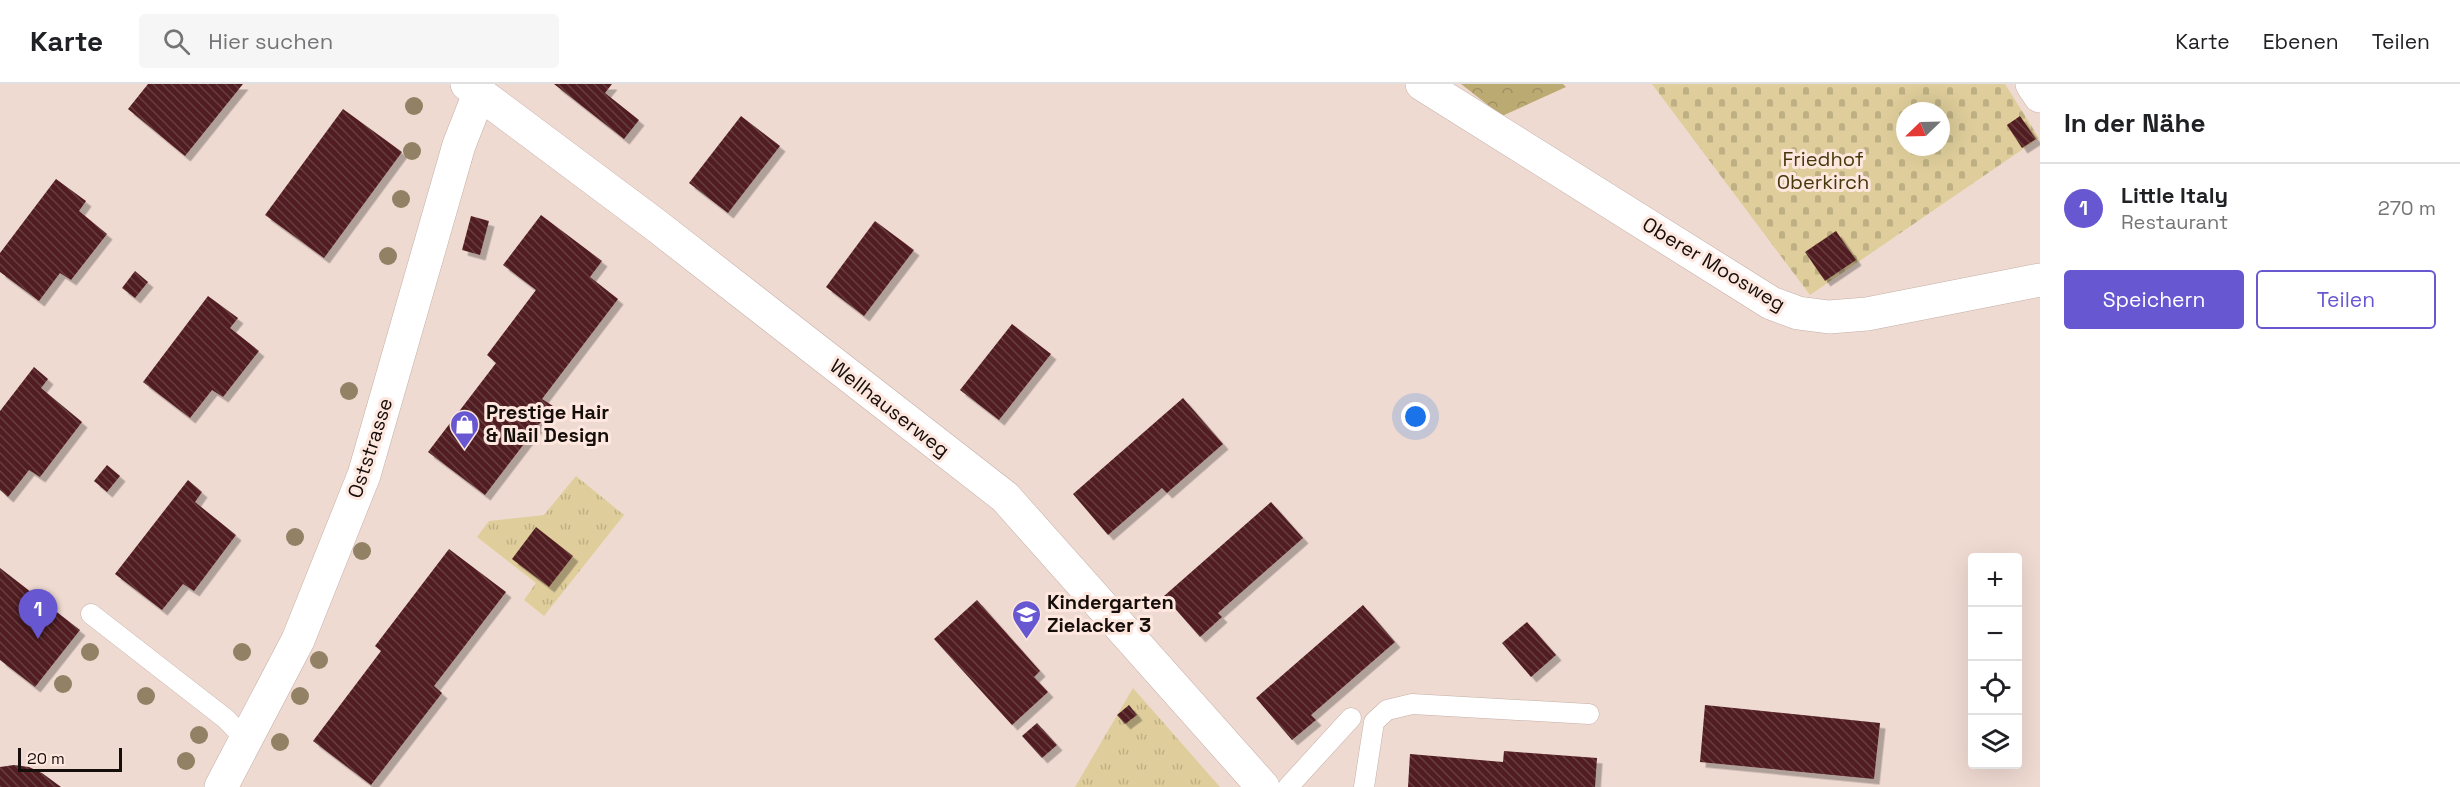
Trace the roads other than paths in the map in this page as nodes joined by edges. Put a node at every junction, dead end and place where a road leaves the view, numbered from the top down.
1 (1422, 84) edge
2 (2032, 84) edge
3 (473, 89) edge
4 (2040, 96) edge
5 (2040, 280) edge
6 (91, 614) dead end
7 (1588, 714) dead end
8 (1351, 718) dead end
9 (246, 741) junction
10 (221, 787) edge
11 (1263, 787) edge
12 (1288, 787) edge
13 (1364, 787) edge

1 - 5 street, Oberer Moosweg
2 - 4 street
3 - 9 street, Oststrasse
3 - 11 street, Wellhauserweg
6 - 9 lane
7 - 13 lane
8 - 12 lane
9 - 10 street, Oststrasse

